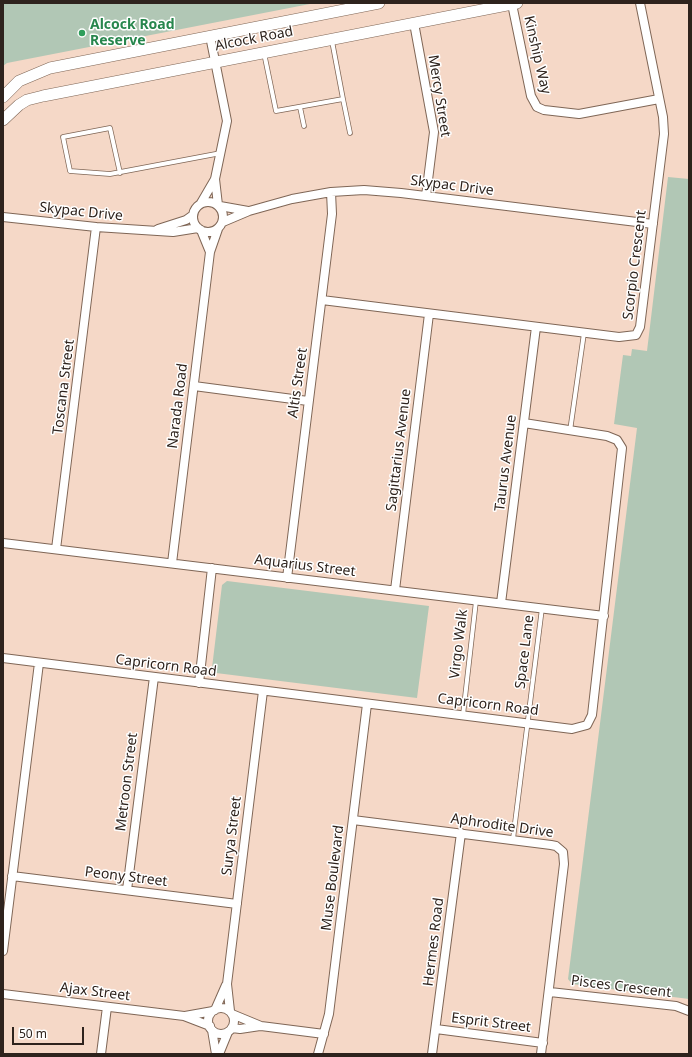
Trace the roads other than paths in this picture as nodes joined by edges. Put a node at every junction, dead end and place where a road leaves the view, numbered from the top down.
1 (379, 3) edge
2 (640, 3) edge
3 (515, 4) edge
4 (414, 23) junction
5 (210, 36) junction
6 (331, 40) junction
7 (264, 53) junction
8 (215, 62) junction
9 (3, 97) edge
10 (343, 99) junction
11 (659, 99) junction
12 (300, 107) junction
13 (3, 120) edge
14 (304, 126) dead end
15 (350, 133) dead end
16 (221, 153) junction
17 (120, 172) junction
18 (215, 179) junction
19 (331, 192) junction
20 (426, 196) junction
21 (201, 203) junction
22 (219, 205) junction
23 (249, 211) junction
24 (193, 214) junction
25 (3, 216) edge
26 (223, 222) junction
27 (653, 224) junction
28 (96, 227) junction
29 (200, 229) junction
30 (218, 229) junction
31 (157, 230) junction
32 (210, 252) junction
33 (322, 300) junction
34 (429, 314) junction
35 (536, 327) junction
36 (584, 333) junction
37 (194, 386) junction
38 (308, 401) junction
39 (524, 423) junction
40 (570, 431) junction
41 (3, 543) edge
42 (56, 549) junction
43 (172, 563) junction
44 (212, 568) junction
45 (287, 578) junction
46 (395, 590) junction
47 (476, 600) junction
48 (501, 603) junction
49 (542, 608) junction
50 (604, 616) junction
51 (3, 658) edge
52 (39, 663) junction
53 (154, 678) junction
54 (199, 683) junction
55 (262, 691) junction
56 (367, 704) junction
57 (463, 715) junction
58 (527, 723) junction
59 (353, 820) junction
60 (461, 833) junction
61 (513, 839) junction
62 (12, 876) junction
63 (127, 890) junction
64 (237, 904) junction
65 (3, 951) edge
66 (226, 984) junction
67 (550, 992) junction
68 (3, 994) edge
69 (107, 1007) junction
70 (214, 1010) junction
71 (689, 1011) edge
72 (231, 1012) junction
73 (184, 1016) junction
74 (260, 1026) junction
75 (211, 1028) junction
76 (436, 1029) junction
77 (230, 1030) junction
78 (324, 1034) junction
79 (543, 1042) junction
80 (101, 1054) edge
81 (218, 1054) edge
82 (318, 1054) edge
83 (432, 1054) edge
84 (541, 1054) edge

1 - 5 street, Alcock Road
2 - 11 street, Scorpio Crescent
3 - 4 street, Alcock Road
3 - 11 street, Kinship Way
4 - 6 street, Alcock Road
4 - 20 street, Mercy Street
5 - 8 street
5 - 9 street, Alcock Road
6 - 7 street, Alcock Road
6 - 10 lane
7 - 8 street, Alcock Road
7 - 12 lane
8 - 13 street, Alcock Road
8 - 16 street
10 - 12 lane
10 - 15 lane
11 - 27 street, Scorpio Crescent
12 - 14 lane
16 - 17 lane
16 - 18 street
17 - 17 lane
18 - 21 street
18 - 22 street
19 - 20 street, Skypac Drive
19 - 23 street, Skypac Drive
19 - 33 street, Altis Street
20 - 27 street, Skypac Drive
21 - 22 street
21 - 24 street
22 - 23 street, Skypac Drive
22 - 26 street
23 - 26 street, Skypac Drive
24 - 29 street
24 - 31 street, Skypac Drive
25 - 28 street, Skypac Drive
26 - 30 street
27 - 36 street, Scorpio Crescent
28 - 31 street, Skypac Drive
28 - 42 street, Toscana Street
29 - 30 street
29 - 31 street, Skypac Drive
29 - 32 street, Narada Road
30 - 32 street, Narada Road
32 - 37 street, Narada Road
33 - 34 street, Scorpio Crescent
33 - 38 street, Altis Street
34 - 35 street, Scorpio Crescent
34 - 46 street, Sagittarius Avenue
35 - 36 street, Scorpio Crescent
35 - 39 street, Taurus Avenue
36 - 40 lane
37 - 38 street
37 - 43 street, Narada Road
38 - 45 street, Altis Street
39 - 40 street, Capricorn Road
39 - 48 street, Taurus Avenue
40 - 50 street, Capricorn Road
41 - 42 street, Aquarius Street
42 - 43 street, Aquarius Street
43 - 44 street, Aquarius Street
44 - 45 street, Aquarius Street
44 - 54 street
45 - 46 street, Aquarius Street
46 - 47 street, Aquarius Street
47 - 48 street, Aquarius Street
47 - 57 lane, Virgo Walk
48 - 49 street, Aquarius Street
49 - 50 street, Aquarius Street
49 - 58 lane, Space Lane
50 - 58 street, Capricorn Road
51 - 52 street, Capricorn Road
52 - 53 street, Capricorn Road
52 - 62 street
53 - 54 street, Capricorn Road
53 - 63 street, Metroon Street
54 - 55 street, Capricorn Road
55 - 56 street, Capricorn Road
55 - 64 street, Surya Street
56 - 57 street, Capricorn Road
56 - 59 street, Muse Boulevard
57 - 58 street, Capricorn Road
58 - 61 lane, Space Lane
59 - 60 street, Aphrodite Drive
59 - 78 street, Muse Boulevard
60 - 61 street, Aphrodite Drive
60 - 76 street, Hermes Road
61 - 67 street, Aphrodite Drive
62 - 63 street, Peony Street
62 - 65 street
63 - 64 street, Peony Street
64 - 66 street, Surya Street
66 - 70 street, Surya Street
66 - 72 street, Surya Street
67 - 71 street, Pisces Crescent
67 - 79 street, Aphrodite Drive
68 - 69 street, Ajax Street
69 - 73 street, Ajax Street
69 - 80 street
70 - 72 street
70 - 73 street, Ajax Street
70 - 75 street
72 - 74 street
72 - 77 street
73 - 75 street, Ajax Street
74 - 77 street
74 - 78 street
75 - 77 street
75 - 81 street
76 - 79 street, Esprit Street
76 - 83 street, Hermes Road
77 - 81 street
78 - 82 street, Muse Boulevard
79 - 84 street, Aphrodite Drive

